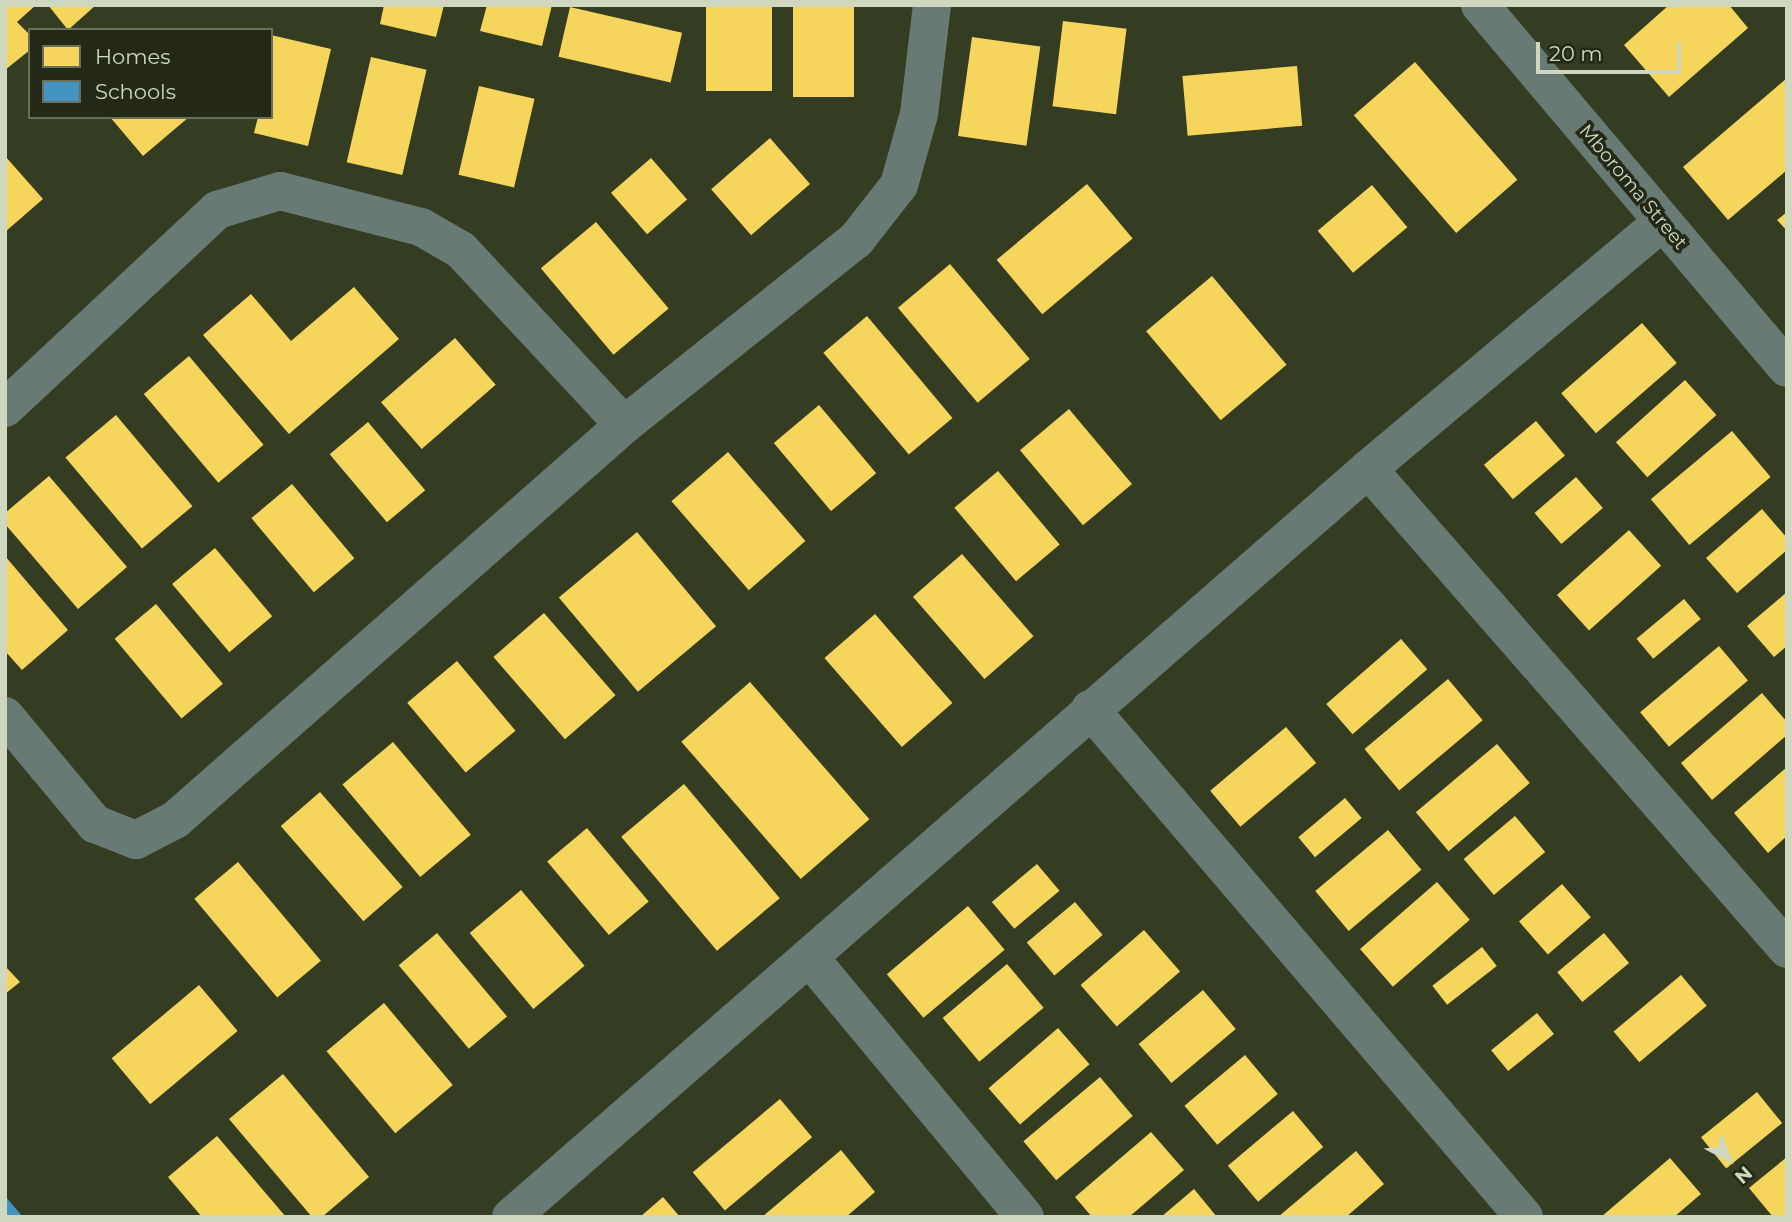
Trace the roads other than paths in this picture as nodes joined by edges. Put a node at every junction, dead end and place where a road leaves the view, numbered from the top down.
1 (932, 5) edge
2 (1480, 5) edge
3 (1662, 222) junction
4 (1787, 368) edge
5 (5, 408) edge
6 (624, 425) junction
7 (1367, 469) junction
8 (1090, 709) junction
9 (5, 716) edge
10 (1787, 949) edge
11 (809, 957) junction
12 (511, 1217) edge
13 (1026, 1217) edge
14 (1524, 1217) edge

1 - 6 street
2 - 3 street, Mboroma Street
3 - 4 street, Mboroma Street
3 - 7 street
5 - 6 street
6 - 9 street
7 - 8 street
7 - 10 street
8 - 11 street
8 - 14 street
11 - 12 street
11 - 13 street

